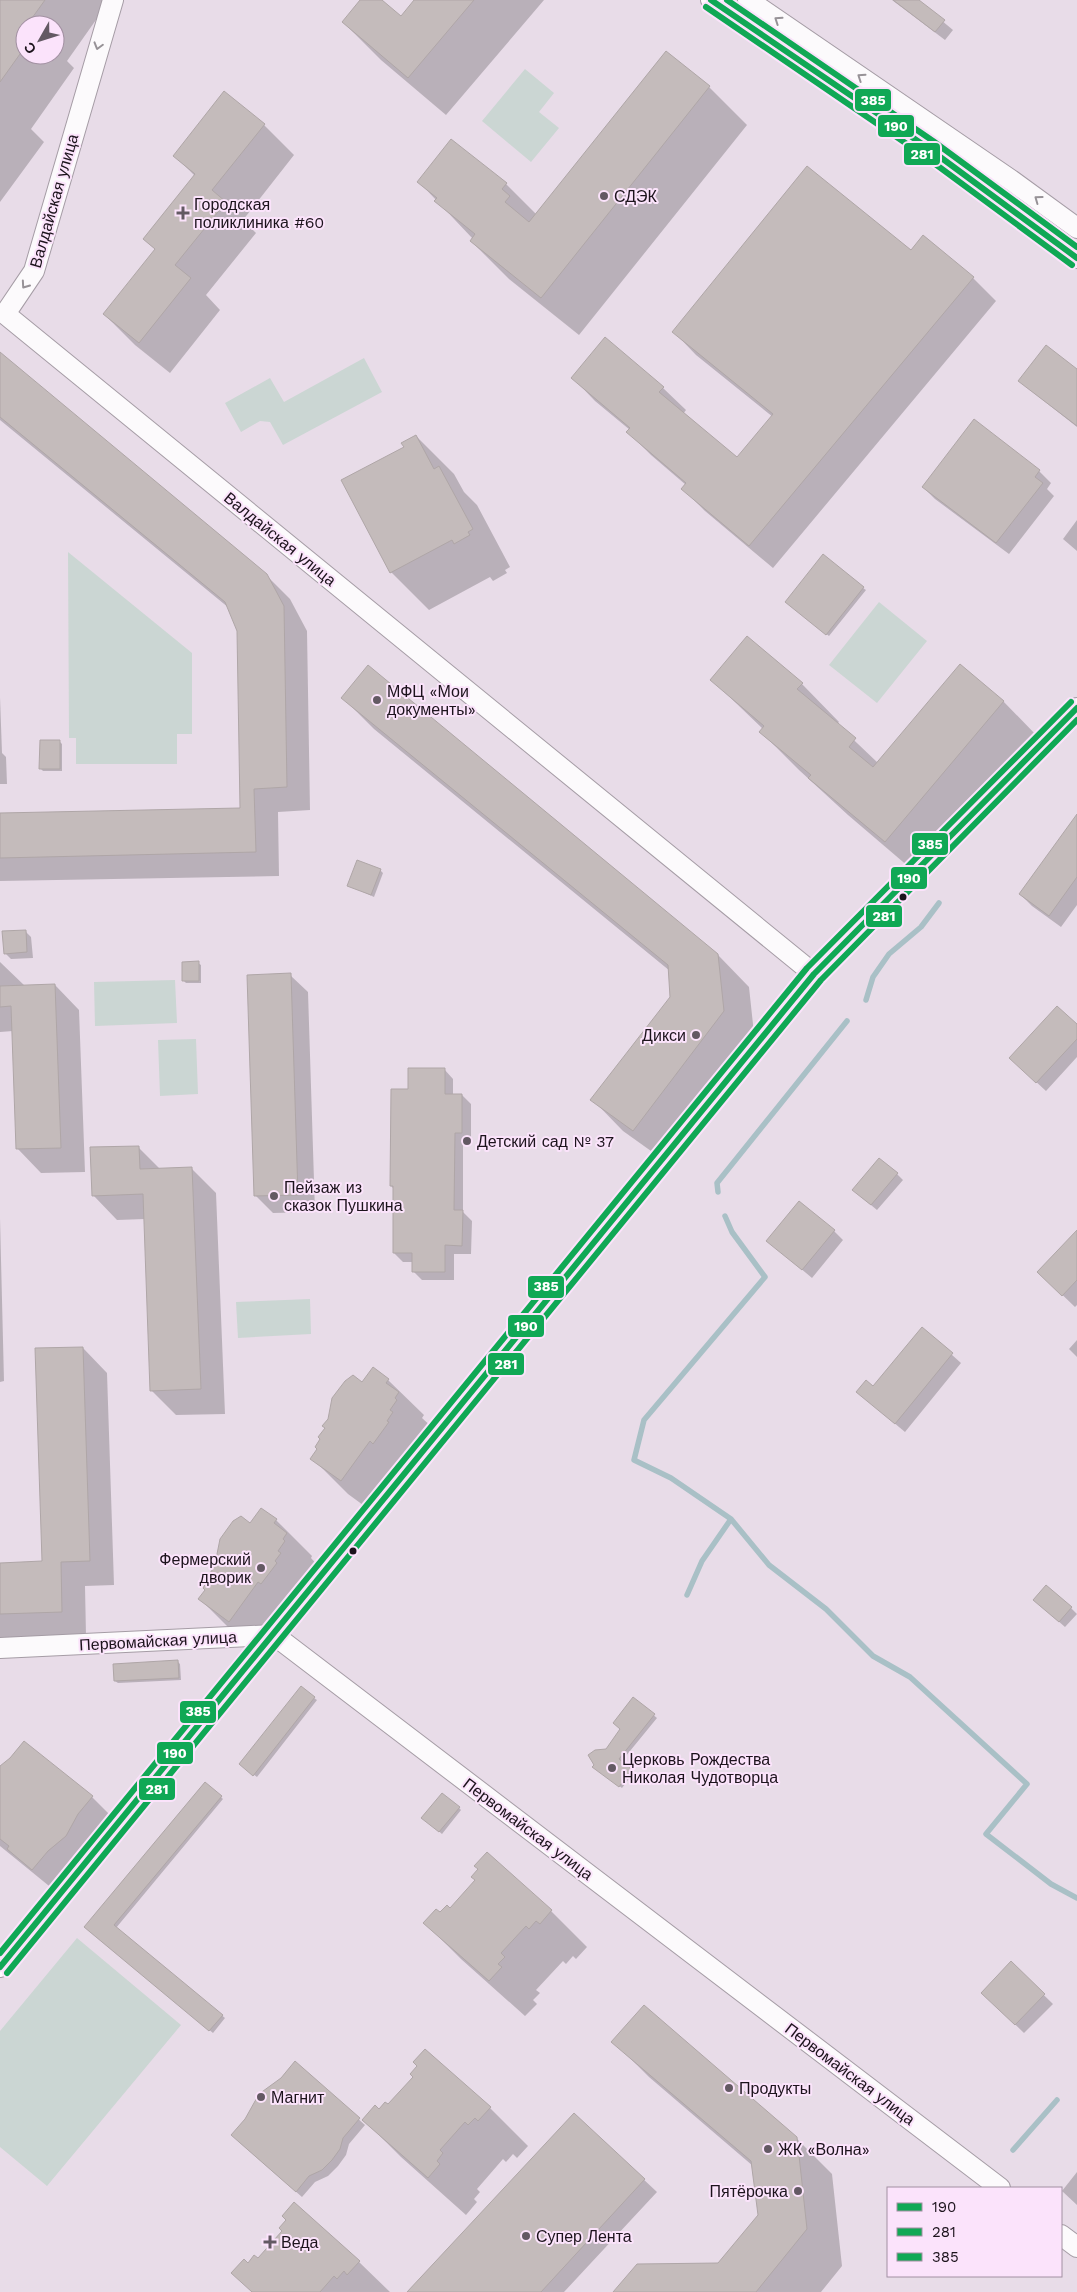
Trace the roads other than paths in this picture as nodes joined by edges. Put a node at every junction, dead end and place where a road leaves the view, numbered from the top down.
1 (113, 0) edge
2 (711, 0) edge
3 (748, 0) edge
4 (1077, 228) edge
5 (1077, 258) edge
6 (1077, 708) edge
7 (814, 974) junction
8 (274, 1635) junction
9 (0, 1648) edge
10 (0, 1967) edge
11 (999, 2187) edge
12 (1062, 2236) edge
13 (1077, 2247) edge

1 -> 7 street, Валдайская улица
2 - 5 street
4 -> 3 street
6 - 7 street
7 - 8 street
8 - 9 street, Первомайская улица
8 - 10 street
8 - 11 street, Первомайская улица
12 - 13 street

